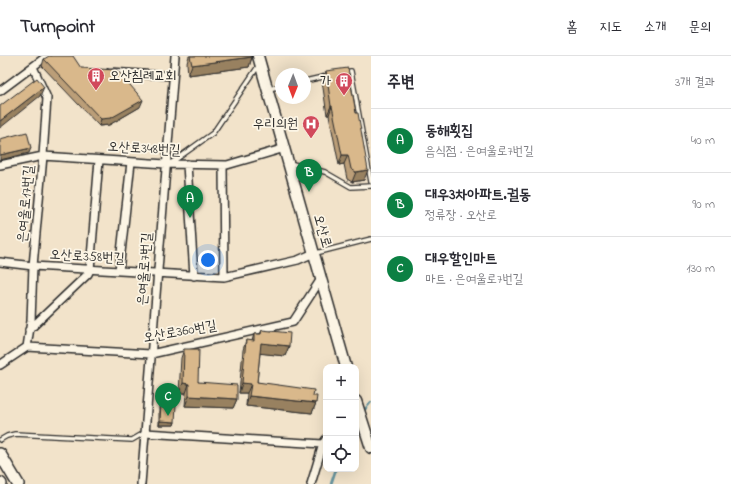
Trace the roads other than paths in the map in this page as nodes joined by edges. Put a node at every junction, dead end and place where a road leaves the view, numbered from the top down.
1 (47, 56) edge
2 (175, 56) edge
3 (259, 59) edge
4 (33, 67) junction
5 (104, 71) edge
6 (343, 72) edge
7 (173, 76) junction
8 (328, 76) edge
9 (311, 80) edge
10 (275, 87) edge
11 (268, 89) junction
12 (0, 91) edge
13 (285, 148) junction
14 (43, 156) junction
15 (99, 160) junction
16 (131, 162) junction
17 (289, 163) junction
18 (168, 164) junction
19 (187, 164) junction
20 (0, 165) edge
21 (223, 165) junction
22 (371, 182) edge
23 (371, 186) edge
24 (371, 239) edge
25 (314, 253) junction
26 (0, 262) edge
27 (33, 266) junction
28 (90, 270) junction
29 (119, 271) junction
30 (158, 274) junction
31 (194, 276) junction
32 (224, 277) junction
33 (321, 279) junction
34 (29, 330) junction
35 (27, 347) junction
36 (151, 354) junction
37 (345, 364) edge
38 (0, 365) edge
39 (359, 412) edge
40 (145, 433) junction
41 (0, 440) edge
42 (323, 442) edge
43 (323, 445) edge
44 (371, 448) edge
45 (0, 454) edge
46 (18, 484) edge
47 (141, 484) edge
48 (311, 484) edge

1 - 4 street
2 - 7 street, 은여울로7번길
3 - 11 street, 오산로
3 - 18 lane
4 - 12 street
4 - 14 street, 은여울로17번길
5 - 7 street
6 - 22 lane
7 - 18 street, 은여울로7번길
8 - 9 lane
10 - 11 lane
11 - 13 street, 오산로
13 - 17 street, 오산로
13 - 21 street, 오산로348번길
14 - 15 street, 오산로348번길
14 - 20 street, 오산로348번길
14 - 27 street, 은여울로17번길
15 - 16 street, 오산로348번길
15 - 28 street
16 - 18 street, 오산로348번길
16 - 29 street
17 - 23 lane
17 - 25 street, 오산로
18 - 19 street, 오산로348번길
18 - 30 street, 은여울로7번길
19 - 21 street, 오산로348번길
19 - 31 street
21 - 32 street
24 - 25 lane
25 - 32 street, 오산로358번길
25 - 33 street, 오산로
26 - 27 street, 오산로358번길
27 - 28 street, 오산로358번길
27 - 34 street, 은여울로17번길
28 - 29 street, 오산로358번길
28 - 34 street
29 - 30 street, 오산로358번길
30 - 31 street, 오산로358번길
30 - 36 street, 은여울로7번길
31 - 32 street, 오산로358번길
33 - 36 street, 오산로360번길
33 - 37 street, 오산로
34 - 35 street, 은여울로17번길
35 - 36 street, 오산로360번길
35 - 38 street
36 - 40 street, 은여울로7번길
39 - 44 street
40 - 41 lane
40 - 42 street
40 - 47 street, 은여울로7번길
43 - 48 street
45 - 46 main road

